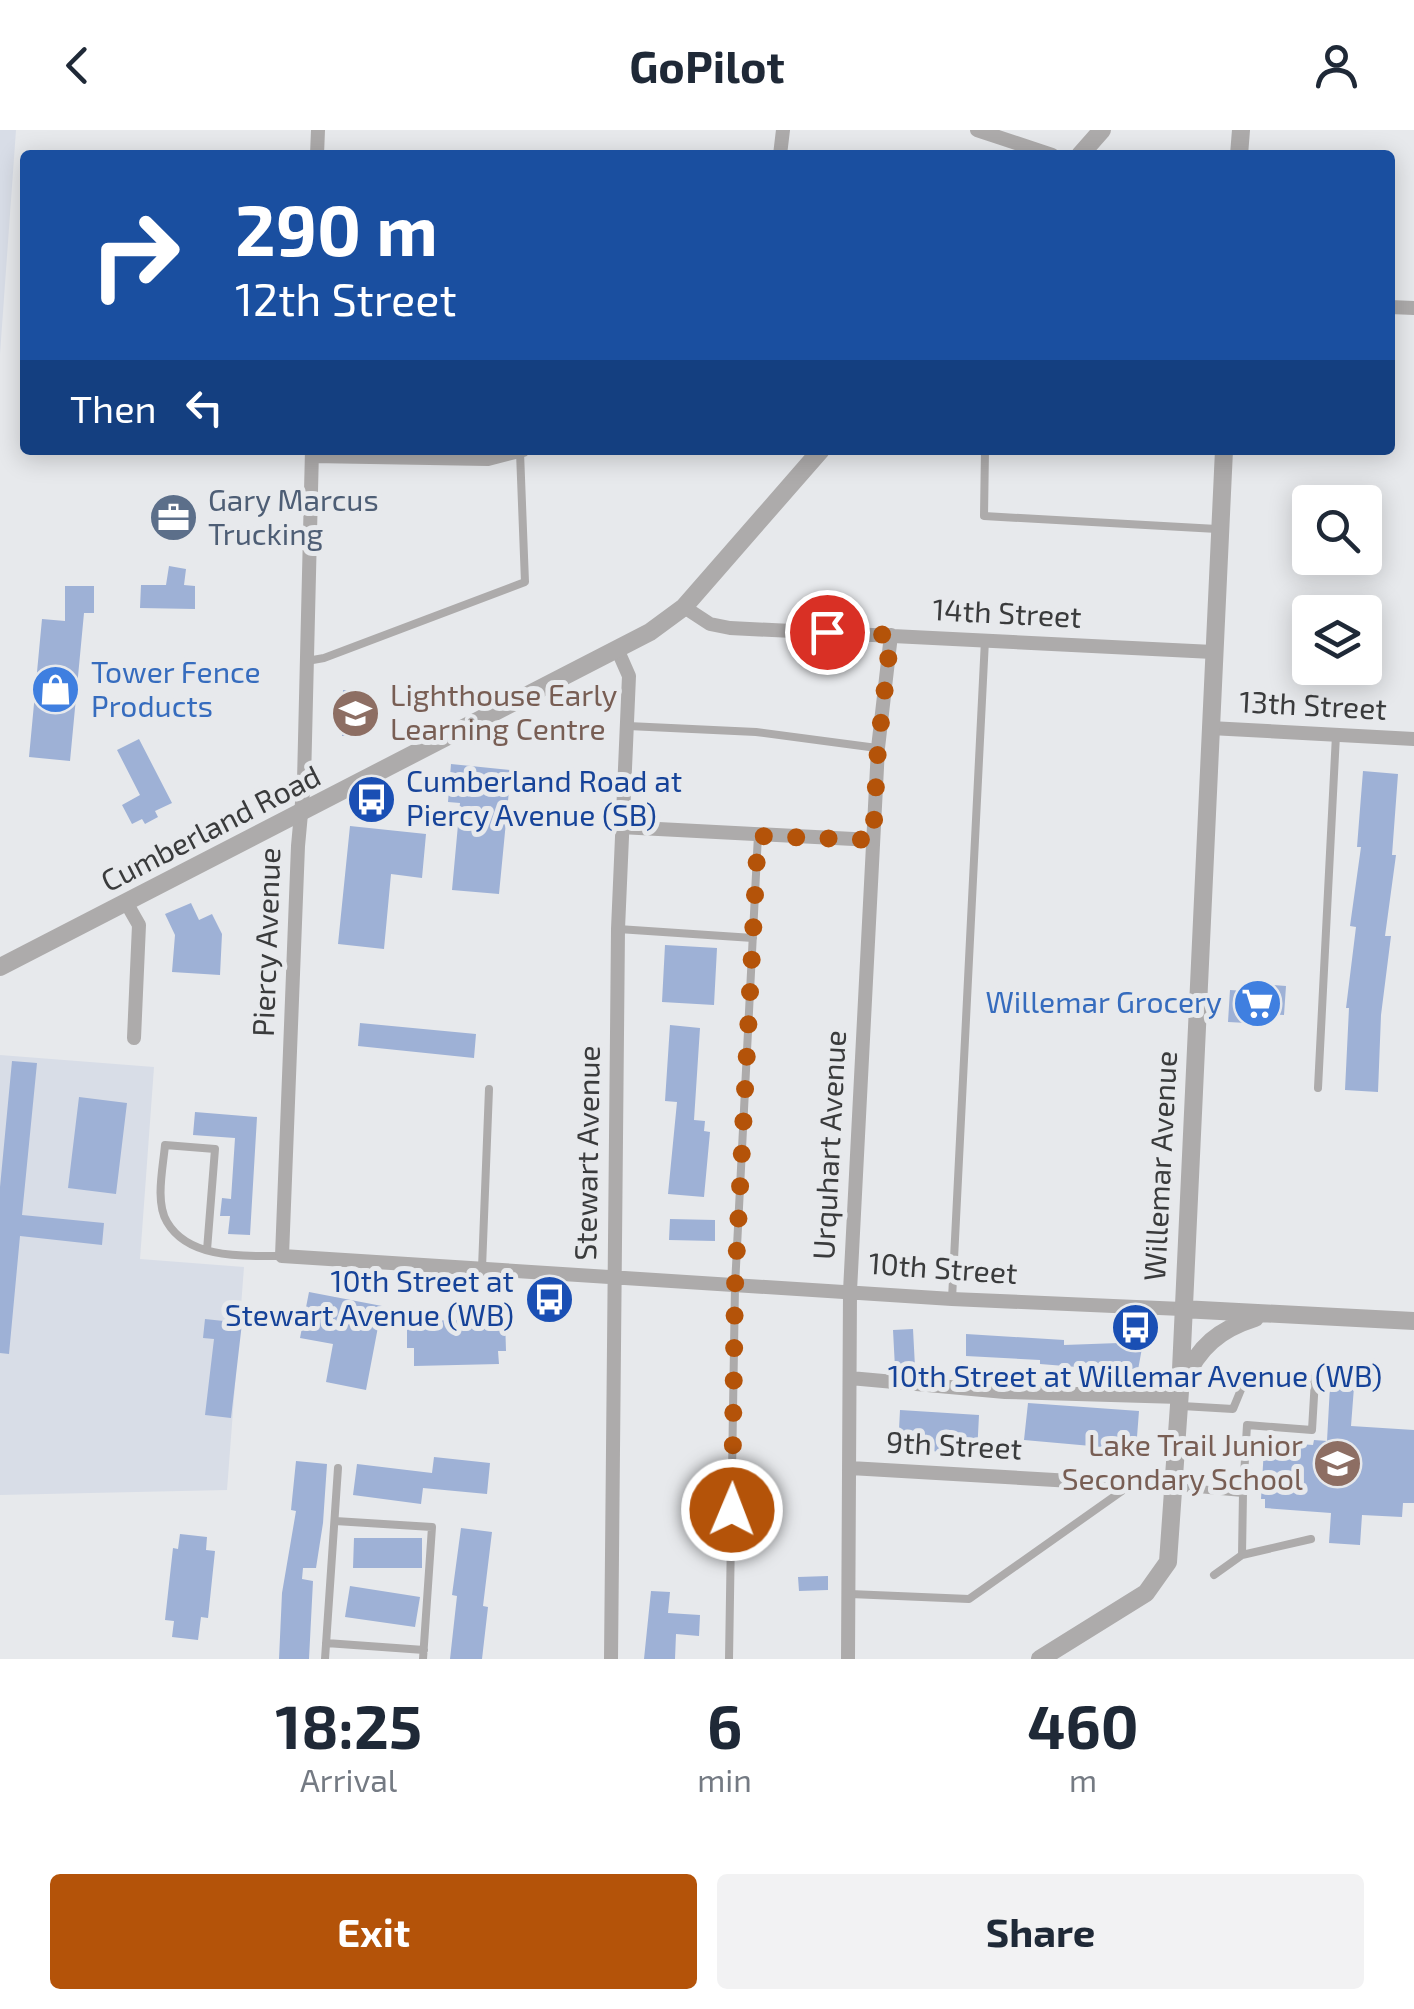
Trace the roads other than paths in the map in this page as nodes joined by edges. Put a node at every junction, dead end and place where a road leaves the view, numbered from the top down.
1 (977, 130) edge
2 (1102, 130) edge
3 (1037, 150) edge
4 (1084, 150) edge
5 (312, 455) edge
6 (362, 455) edge
7 (506, 455) edge
8 (521, 455) edge
9 (817, 455) edge
10 (985, 455) edge
11 (1224, 455) edge
12 (1219, 529) junction
13 (684, 607) junction
14 (891, 635) junction
15 (985, 640) junction
16 (618, 651) junction
17 (1213, 652) junction
18 (307, 661) junction
19 (628, 726) junction
20 (1210, 728) junction
21 (1336, 735) junction
22 (1414, 739) edge
23 (878, 748) junction
24 (300, 813) junction
25 (620, 827) junction
26 (758, 836) junction
27 (873, 840) junction
28 (127, 904) junction
29 (618, 928) junction
30 (753, 938) junction
31 (0, 967) edge
32 (134, 1038) dead end
33 (1318, 1088) dead end
34 (489, 1089) dead end
35 (207, 1250) junction
36 (282, 1256) junction
37 (482, 1268) junction
38 (614, 1277) junction
39 (735, 1286) junction
40 (850, 1291) junction
41 (952, 1299) junction
42 (1182, 1309) junction
43 (1270, 1314) junction
44 (1414, 1321) edge
45 (850, 1378) junction
46 (1180, 1398) junction
47 (1232, 1409) junction
48 (1247, 1425) junction
49 (338, 1468) dead end
50 (850, 1468) junction
51 (1132, 1483) junction
52 (1175, 1488) junction
53 (1243, 1493) junction
54 (335, 1521) junction
55 (1311, 1540) dead end
56 (1242, 1555) junction
57 (1214, 1575) dead end
58 (850, 1594) junction
59 (326, 1643) junction
60 (423, 1654) edge
61 (325, 1659) edge
62 (612, 1659) edge
63 (730, 1659) edge
64 (848, 1659) edge
65 (1040, 1659) edge

1 - 3 street
2 - 4 street
5 - 18 street, Piercy Avenue
6 - 7 street
8 - 18 lane
9 - 13 street, Cumberland Road
10 - 12 lane
11 - 12 street, Willemar Avenue
12 - 17 street, Willemar Avenue
13 - 14 street, 14th Street
13 - 16 street, Cumberland Road
14 - 15 street, 14th Street
14 - 23 street, Urquhart Avenue
15 - 17 street, 14th Street
15 - 41 lane
16 - 19 street, Stewart Avenue
16 - 24 street, Cumberland Road
17 - 20 street, Willemar Avenue
18 - 24 street, Piercy Avenue
19 - 23 lane
19 - 25 street, Stewart Avenue
20 - 21 street, 13th Street
20 - 42 street, Willemar Avenue
21 - 22 street, 13th Street
21 - 33 lane
23 - 27 street, Urquhart Avenue
24 - 28 street, Cumberland Road
24 - 36 street, Piercy Avenue
25 - 26 street
25 - 29 street, Stewart Avenue
26 - 27 street
26 - 30 lane
27 - 40 street, Urquhart Avenue
28 - 31 street, Cumberland Road
28 - 32 street
29 - 30 lane
29 - 38 street, Stewart Avenue
30 - 39 lane
34 - 37 lane
35 - 35 lane
35 - 36 lane
36 - 37 street, 10th Street
37 - 38 street, 10th Street
38 - 39 street, 10th Street
38 - 62 street, Stewart Avenue
39 - 40 street, 10th Street
39 - 63 lane
40 - 41 street, 10th Street
40 - 45 street, Urquhart Avenue
41 - 42 street, 10th Street
42 - 43 street
42 - 46 street, Willemar Avenue
43 - 44 street
43 - 46 street
45 - 46 street
45 - 50 street, Urquhart Avenue
46 - 47 lane
46 - 52 street, Willemar Avenue
47 - 48 lane
47 - 48 lane
48 - 53 lane
49 - 54 lane
50 - 51 street, 9th Street
50 - 58 street, Urquhart Avenue
51 - 52 street, 9th Street
51 - 58 lane
52 - 53 lane
52 - 65 street, Willemar Avenue
53 - 56 lane
54 - 59 lane
54 - 60 lane
55 - 56 lane
56 - 57 lane
58 - 64 street, Urquhart Avenue
59 - 60 lane
59 - 61 lane

